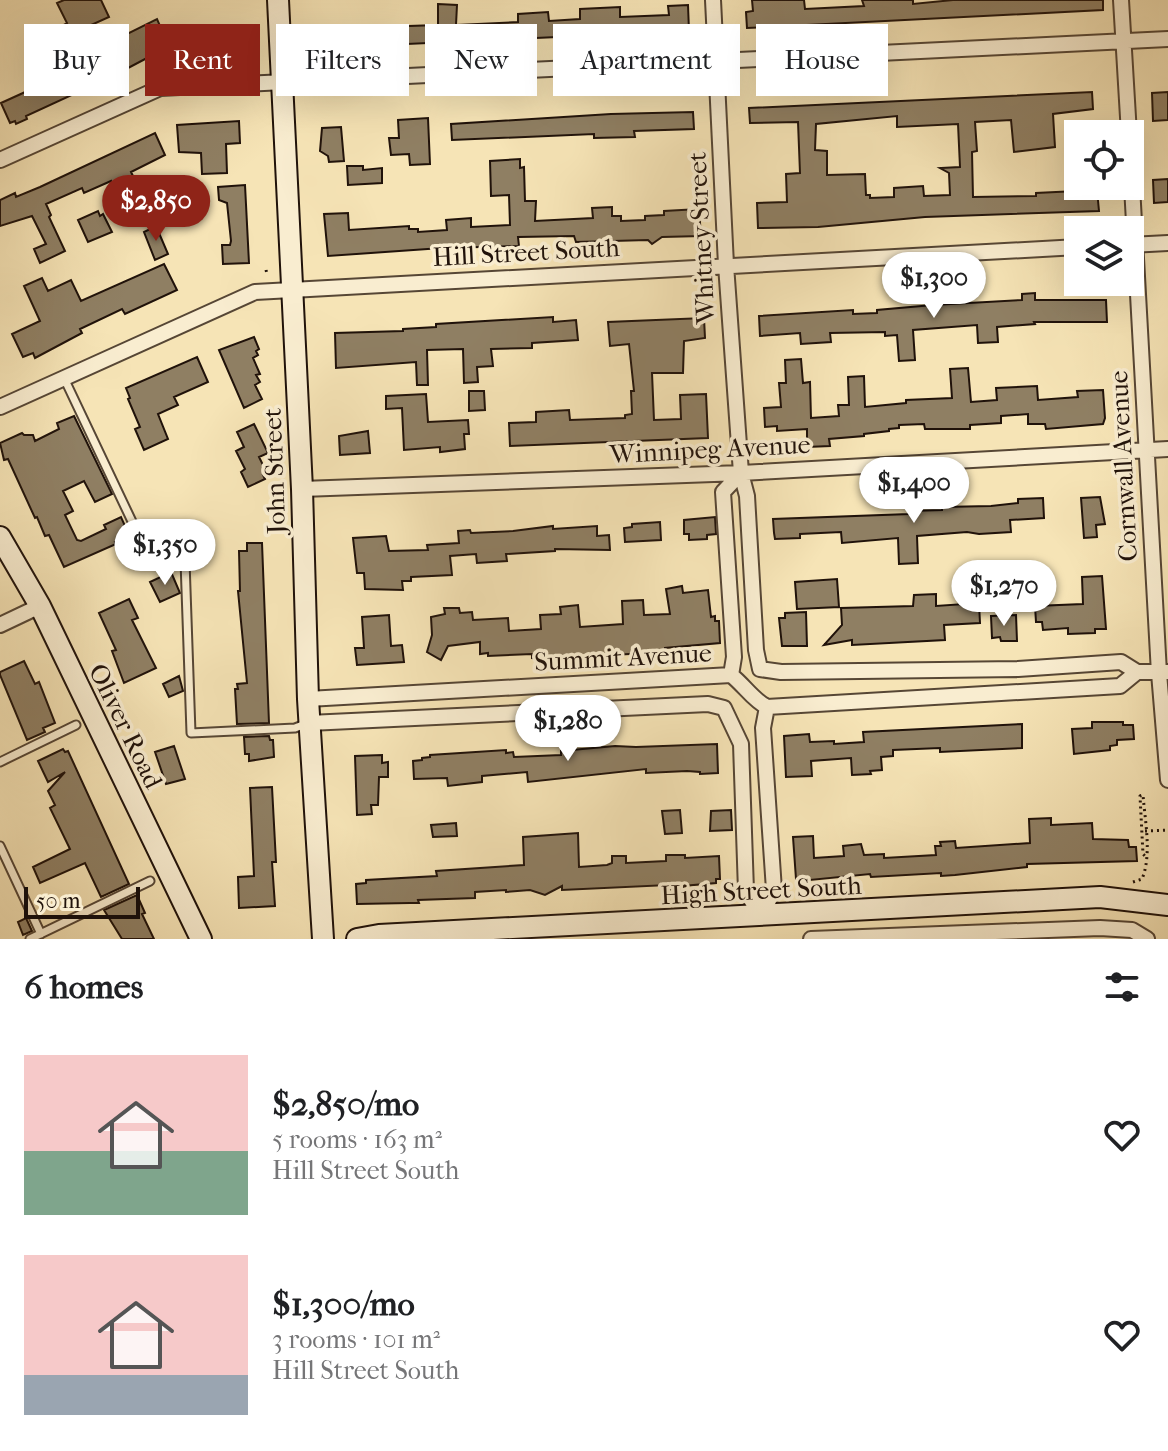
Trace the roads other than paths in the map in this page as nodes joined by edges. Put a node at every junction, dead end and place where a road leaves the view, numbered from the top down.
1 (278, 0) edge
2 (713, 0) edge
3 (1121, 0) edge
4 (279, 24) edge
5 (714, 24) edge
6 (1168, 39) edge
7 (1123, 41) junction
8 (740, 59) edge
9 (553, 68) edge
10 (409, 75) edge
11 (276, 81) edge
12 (282, 96) edge
13 (718, 96) edge
14 (1128, 120) edge
15 (0, 160) edge
16 (1168, 243) edge
17 (1144, 244) edge
18 (1064, 248) edge
19 (726, 265) junction
20 (292, 288) junction
21 (1136, 296) edge
22 (64, 378) junction
23 (0, 407) edge
24 (1168, 449) edge
25 (1146, 450) junction
26 (741, 473) junction
27 (302, 489) junction
28 (0, 537) edge
29 (40, 606) junction
30 (0, 625) edge
31 (1018, 669) junction
32 (1137, 672) junction
33 (1163, 673) edge
34 (731, 675) junction
35 (1019, 692) junction
36 (308, 699) junction
37 (767, 707) junction
38 (309, 723) junction
39 (76, 725) dead end
40 (0, 762) edge
41 (1168, 780) edge
42 (0, 846) edge
43 (150, 881) dead end
44 (1168, 905) edge
45 (761, 917) junction
46 (41, 934) junction
47 (30, 939) edge
48 (201, 939) edge
49 (323, 939) edge
50 (357, 939) edge
51 (811, 939) edge
52 (1147, 939) edge

1 - 4 main road, John Street
2 - 5 street, Whitney Street
3 - 7 street
6 - 7 street
7 - 8 street
7 - 14 street
9 - 10 street
11 - 15 street
12 - 20 main road, John Street
13 - 19 street, Whitney Street
16 - 17 street
18 - 19 street, Hill Street South
19 - 20 street, Hill Street South
19 - 26 street, Whitney Street
20 - 22 street, Hill Street South
20 - 27 main road, John Street
21 - 25 street, Cornwall Avenue
22 - 23 street, Hill Street South
22 - 38 lane
24 - 25 street, Winnipeg Avenue
25 - 26 street, Winnipeg Avenue
25 - 33 street, Cornwall Avenue
26 - 27 street, Winnipeg Avenue
26 - 31 street, Whitney Street
26 - 34 street, Summit Avenue
27 - 36 main road, John Street
28 - 29 main road, Oliver Road
29 - 30 street
29 - 48 main road, Oliver Road
31 - 32 street
31 - 35 street
32 - 33 street
32 - 35 street
33 - 41 street, Cornwall Avenue
34 - 36 street, Summit Avenue
34 - 37 street
35 - 37 street
36 - 38 main road, John Street
37 - 45 street
38 - 45 street, Summit Avenue
38 - 49 main road, John Street
39 - 40 lane
42 - 46 lane
43 - 46 lane
44 - 45 main road, High Street South
45 - 50 main road, High Street South
46 - 47 lane
51 - 52 street

